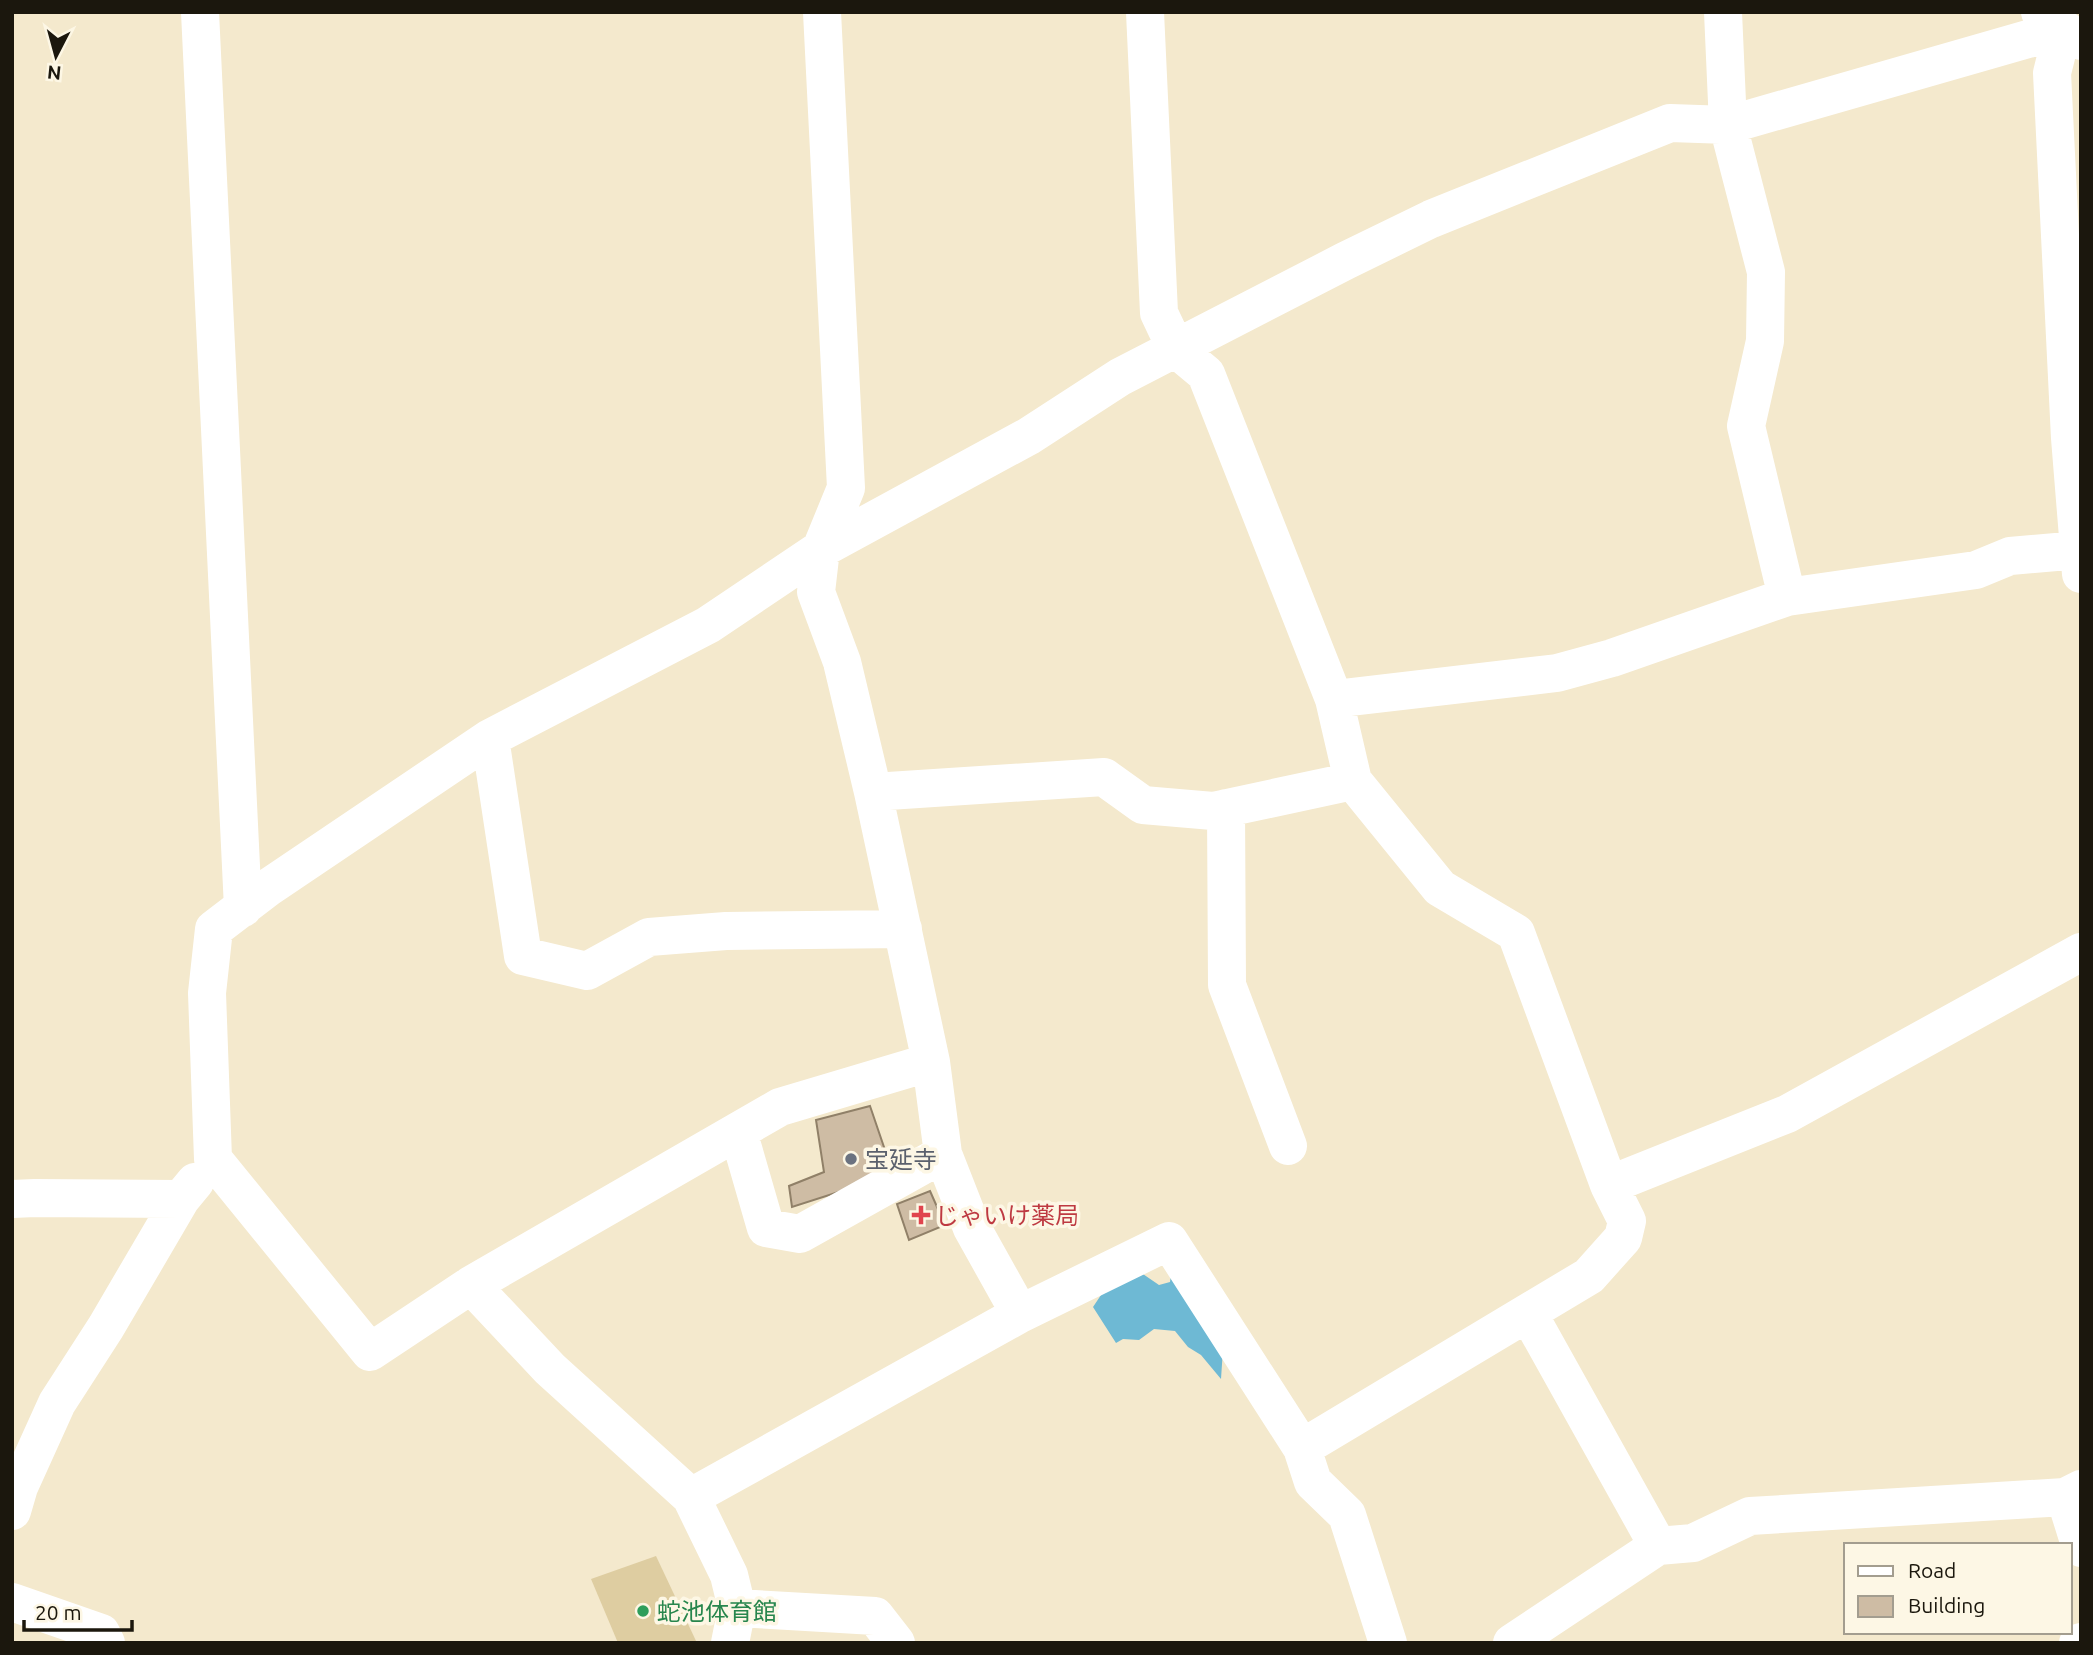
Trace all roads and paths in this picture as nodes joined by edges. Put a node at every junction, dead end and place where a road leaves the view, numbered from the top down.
1 (200, 12) edge
2 (822, 12) edge
3 (1145, 12) edge
4 (1723, 12) edge
5 (2061, 27) edge
6 (1728, 125) junction
7 (1176, 349) junction
8 (2075, 438) edge
9 (821, 549) junction
10 (2080, 562) edge
11 (1787, 597) junction
12 (1334, 699) junction
13 (490, 738) junction
14 (1353, 781) junction
15 (873, 792) junction
16 (1226, 808) junction
17 (243, 908) junction
18 (903, 929) junction
19 (2081, 953) edge
20 (931, 1062) junction
21 (738, 1131) junction
22 (1288, 1146) dead end
23 (943, 1154) junction
24 (214, 1159) junction
25 (1609, 1185) junction
26 (12, 1199) edge
27 (181, 1199) junction
28 (471, 1285) junction
29 (1528, 1313) junction
30 (1020, 1314) junction
31 (1302, 1448) junction
32 (2073, 1493) edge
33 (691, 1497) junction
34 (12, 1511) edge
35 (1658, 1546) junction
36 (2081, 1548) edge
37 (12, 1602) edge
38 (733, 1625) edge
39 (803, 1627) edge
40 (106, 1643) edge
41 (896, 1643) edge
42 (1388, 1643) edge
43 (1512, 1643) edge

1 - 17 street
2 - 9 street
3 - 7 street
4 - 6 street
5 - 6 street
5 - 8 street
6 - 7 street
6 - 11 street
7 - 9 street
7 - 12 street
8 - 10 street
9 - 13 street
9 - 15 street
10 - 11 street
11 - 12 street
12 - 14 street
13 - 17 street
13 - 18 street
14 - 16 street
14 - 25 street
15 - 16 street
15 - 18 street
16 - 22 street
17 - 24 street
18 - 20 street
19 - 25 street
20 - 21 street
20 - 23 street
21 - 23 street
21 - 28 street
23 - 30 street
24 - 27 street
24 - 28 street
25 - 29 street
26 - 27 street
27 - 34 street
28 - 33 street
29 - 31 street
29 - 35 street
30 - 31 street
30 - 33 street
31 - 42 street
32 - 35 street
32 - 36 street
33 - 38 street
35 - 43 street
37 - 40 street
38 - 39 street
39 - 41 street

